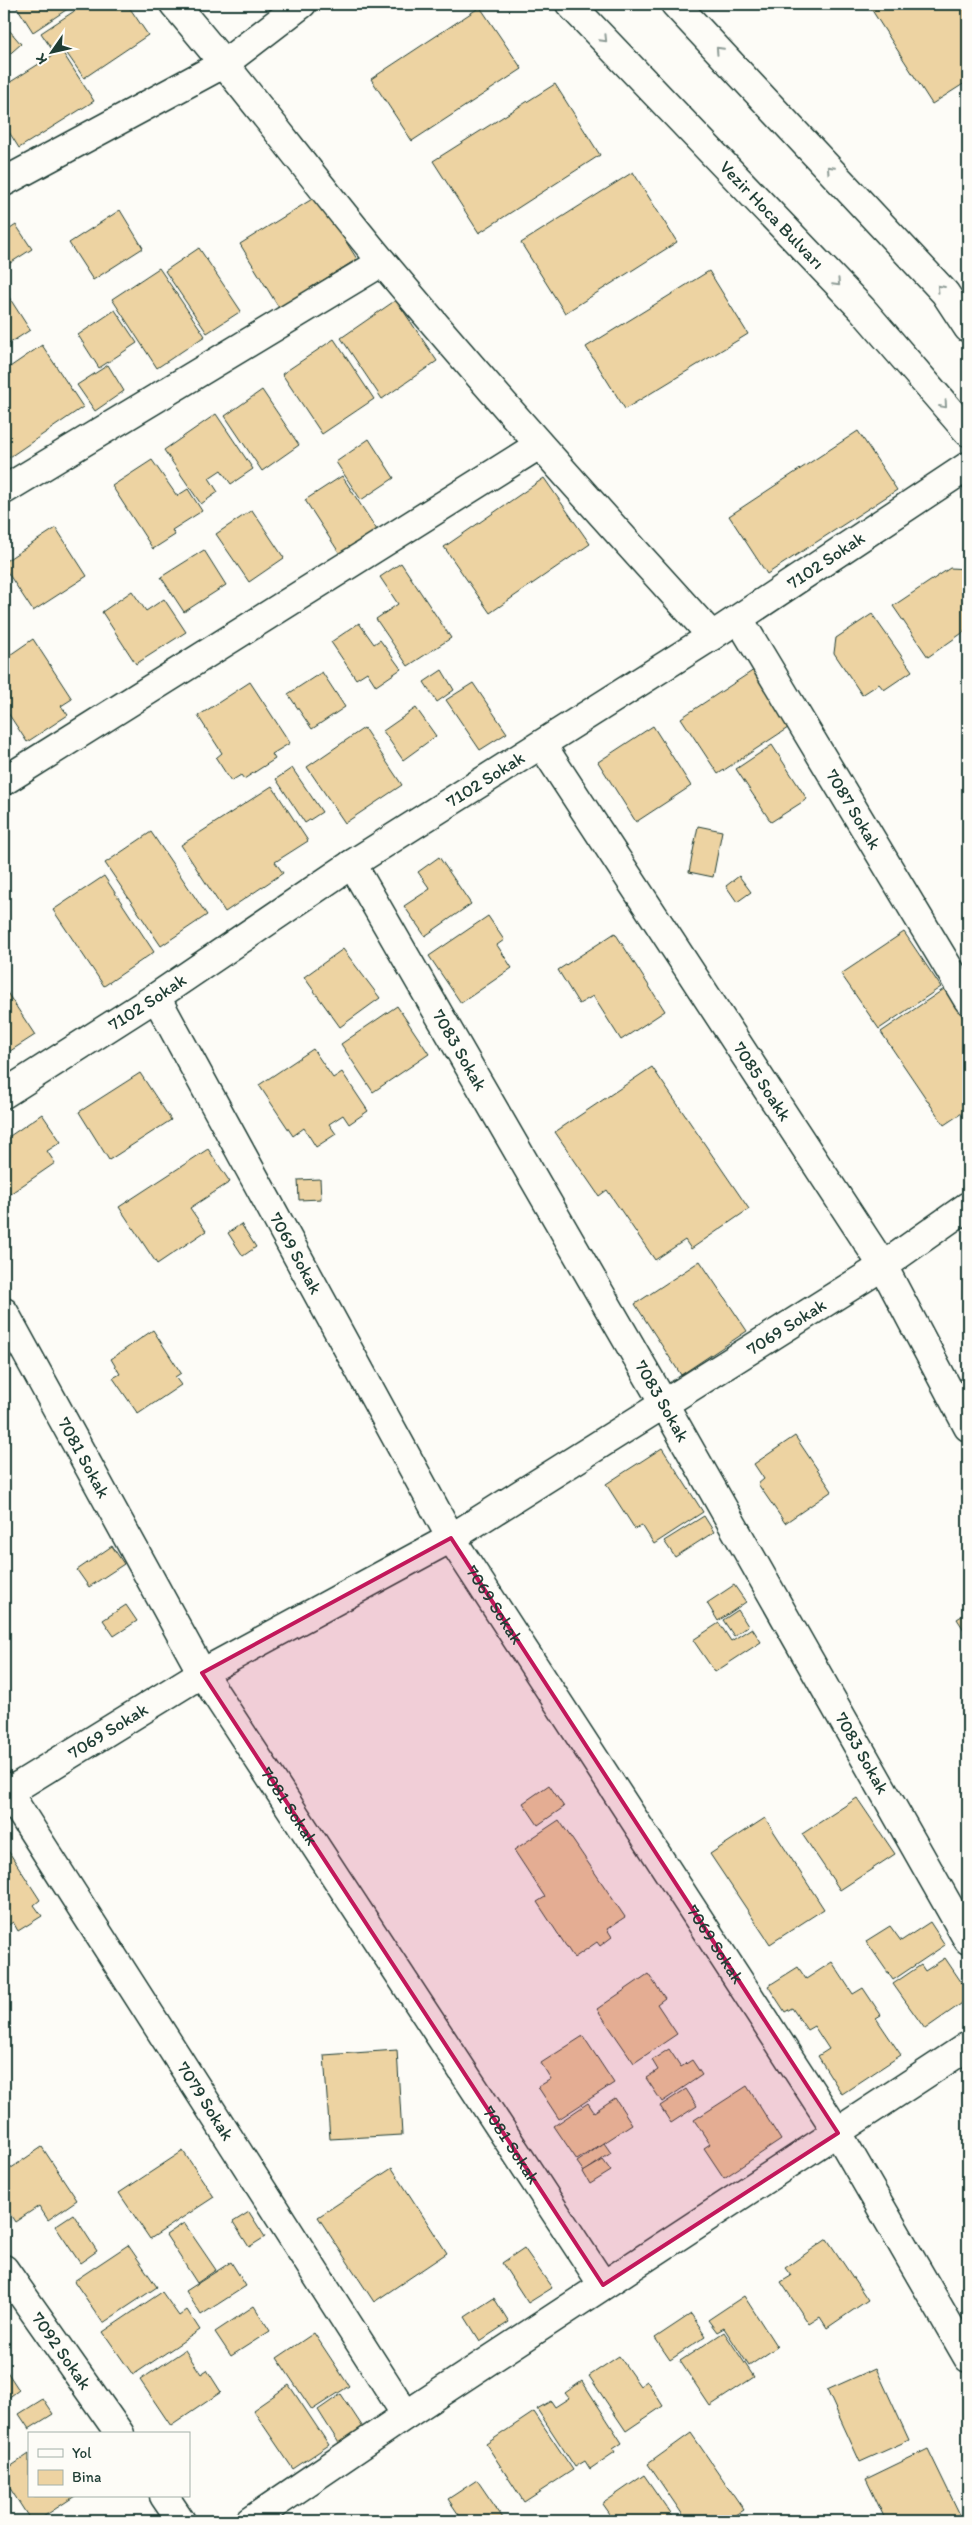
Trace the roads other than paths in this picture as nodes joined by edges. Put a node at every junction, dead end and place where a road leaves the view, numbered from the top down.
1 (174, 4) edge
2 (302, 4) edge
3 (570, 4) edge
4 (675, 4) edge
5 (225, 62) junction
6 (4, 182) edge
7 (382, 262) junction
8 (968, 328) edge
9 (968, 432) edge
10 (539, 445) junction
11 (968, 466) edge
12 (4, 490) edge
13 (739, 619) junction
14 (712, 636) junction
15 (542, 745) junction
16 (4, 781) edge
17 (352, 864) junction
18 (156, 997) junction
19 (968, 1000) edge
20 (4, 1094) edge
21 (968, 1206) edge
22 (883, 1266) junction
23 (4, 1312) edge
24 (664, 1404) junction
25 (968, 1427) edge
26 (450, 1538) junction
27 (202, 1673) junction
28 (5, 1791) edge
29 (968, 1940) edge
30 (968, 2046) edge
31 (838, 2132) junction
32 (4, 2269) edge
33 (603, 2285) junction
34 (968, 2358) edge
35 (406, 2415) junction
36 (119, 2432) edge
37 (165, 2498) edge
38 (182, 2521) edge
39 (250, 2521) edge

1 - 5 street
2 - 5 street
3 -> 9 street, Vezir Hoca Bulvarı
8 -> 4 street
5 - 6 street
5 - 7 street
7 - 10 street
7 - 12 street
10 - 14 street
10 - 16 street
11 - 13 street, 7102 Sokak
13 - 14 street, 7102 Sokak
13 - 19 street, 7087 Sokak
14 - 15 street, 7102 Sokak
15 - 17 street, 7102 Sokak
15 - 22 street, 7085 Soakk
17 - 18 street, 7102 Sokak
17 - 24 street, 7083 Sokak
18 - 20 street, 7102 Sokak
18 - 26 street, 7069 Sokak
21 - 22 street, 7069 Sokak
22 - 24 street, 7069 Sokak
22 - 25 street, 7085 Soakk
23 - 27 street, 7081 Sokak
24 - 26 street, 7069 Sokak
24 - 29 street, 7083 Sokak
26 - 27 street, 7069 Sokak
26 - 31 street, 7069 Sokak
27 - 28 street, 7069 Sokak
27 - 33 street, 7081 Sokak
28 - 35 street, 7079 Sokak
30 - 31 street
31 - 33 street
31 - 34 street, 7069 Sokak
32 - 36 street, 7092 Sokak
33 - 35 street
35 - 39 street
37 - 38 street

